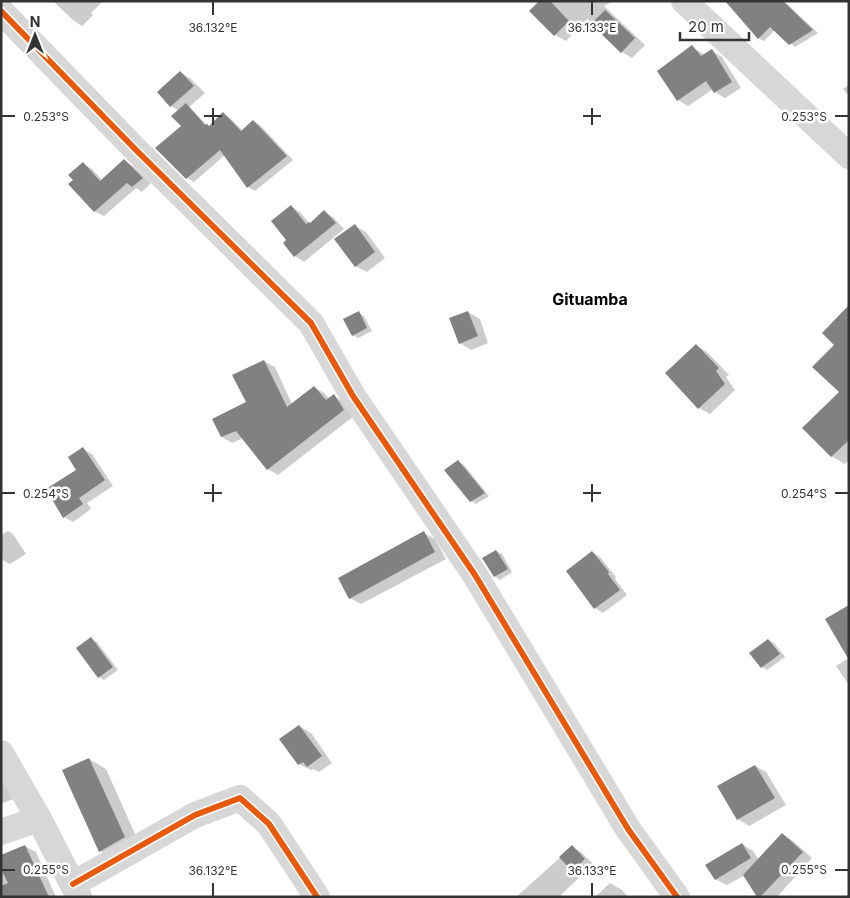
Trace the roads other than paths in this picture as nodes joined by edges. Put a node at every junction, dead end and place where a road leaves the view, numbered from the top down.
1 (684, 1) edge
2 (1, 11) edge
3 (849, 156) edge
4 (1, 753) edge
5 (40, 819) junction
6 (1, 832) edge
7 (76, 890) edge
8 (317, 897) edge
9 (677, 897) edge

1 - 3 street
2 - 9 street
4 - 5 street
5 - 6 street
5 - 7 street
7 - 8 street

